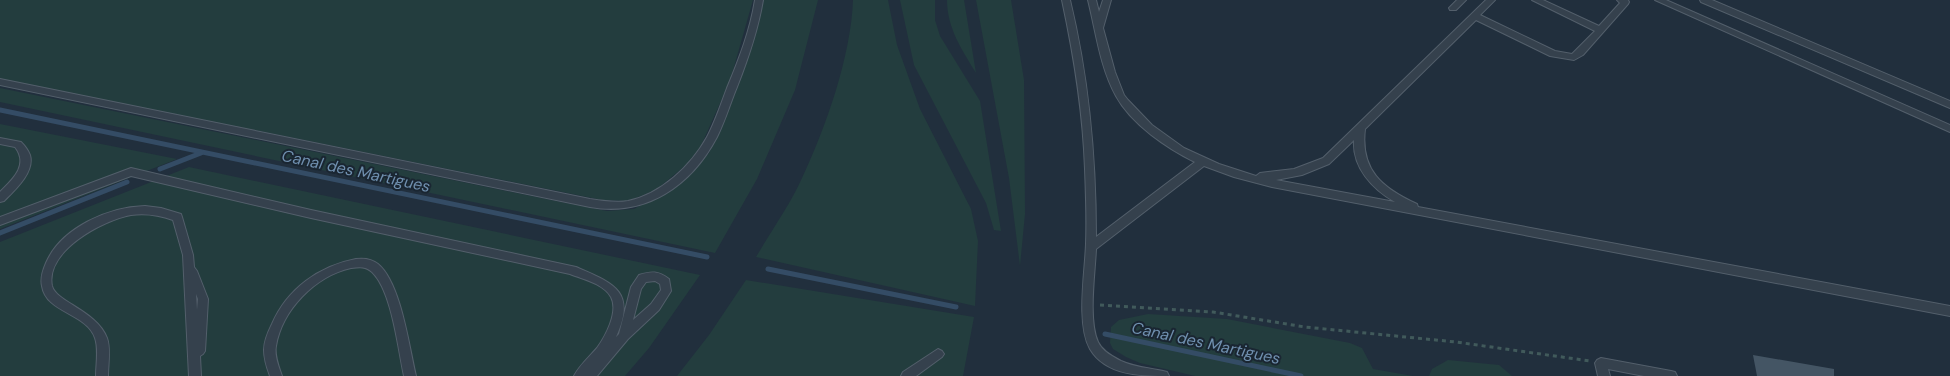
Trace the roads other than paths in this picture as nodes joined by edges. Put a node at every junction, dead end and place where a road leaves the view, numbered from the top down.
1 (759, 0) edge
2 (1066, 0) edge
3 (1092, 0) edge
4 (1107, 0) edge
5 (1462, 0) edge
6 (1491, 0) edge
7 (1536, 0) edge
8 (1621, 0) edge
9 (1659, 0) edge
10 (1704, 0) edge
11 (1715, 0) edge
12 (1454, 8) dead end
13 (1475, 16) junction
14 (1100, 29) junction
15 (1600, 30) junction
16 (0, 82) edge
17 (1950, 105) edge
18 (1360, 128) junction
19 (1950, 129) edge
20 (0, 141) edge
21 (1204, 162) junction
22 (1241, 177) junction
23 (0, 198) edge
24 (1435, 214) junction
25 (0, 221) edge
26 (1091, 247) junction
27 (1950, 311) edge
28 (624, 336) junction
29 (938, 354) dead end
30 (195, 373) edge
31 (102, 376) edge
32 (276, 376) edge
33 (410, 376) edge
34 (580, 376) edge
35 (590, 376) edge
36 (907, 376) edge
37 (1164, 376) edge
38 (1604, 376) edge
39 (1670, 376) edge

1 - 16 lane
2 - 26 lane
3 - 14 lane
4 - 14 lane
5 - 12 lane
6 - 13 lane
7 - 15 lane
8 - 15 lane
9 - 19 lane
10 - 17 lane
11 - 17 lane
13 - 15 lane
13 - 18 lane
14 - 21 lane
18 - 22 lane
18 - 24 lane
20 - 23 lane
21 - 22 lane
21 - 26 lane
22 - 24 lane
24 - 27 lane
25 - 34 lane
26 - 37 lane
28 - 28 lane
28 - 35 lane
29 - 36 lane
30 - 31 lane
32 - 33 lane
38 - 39 lane

